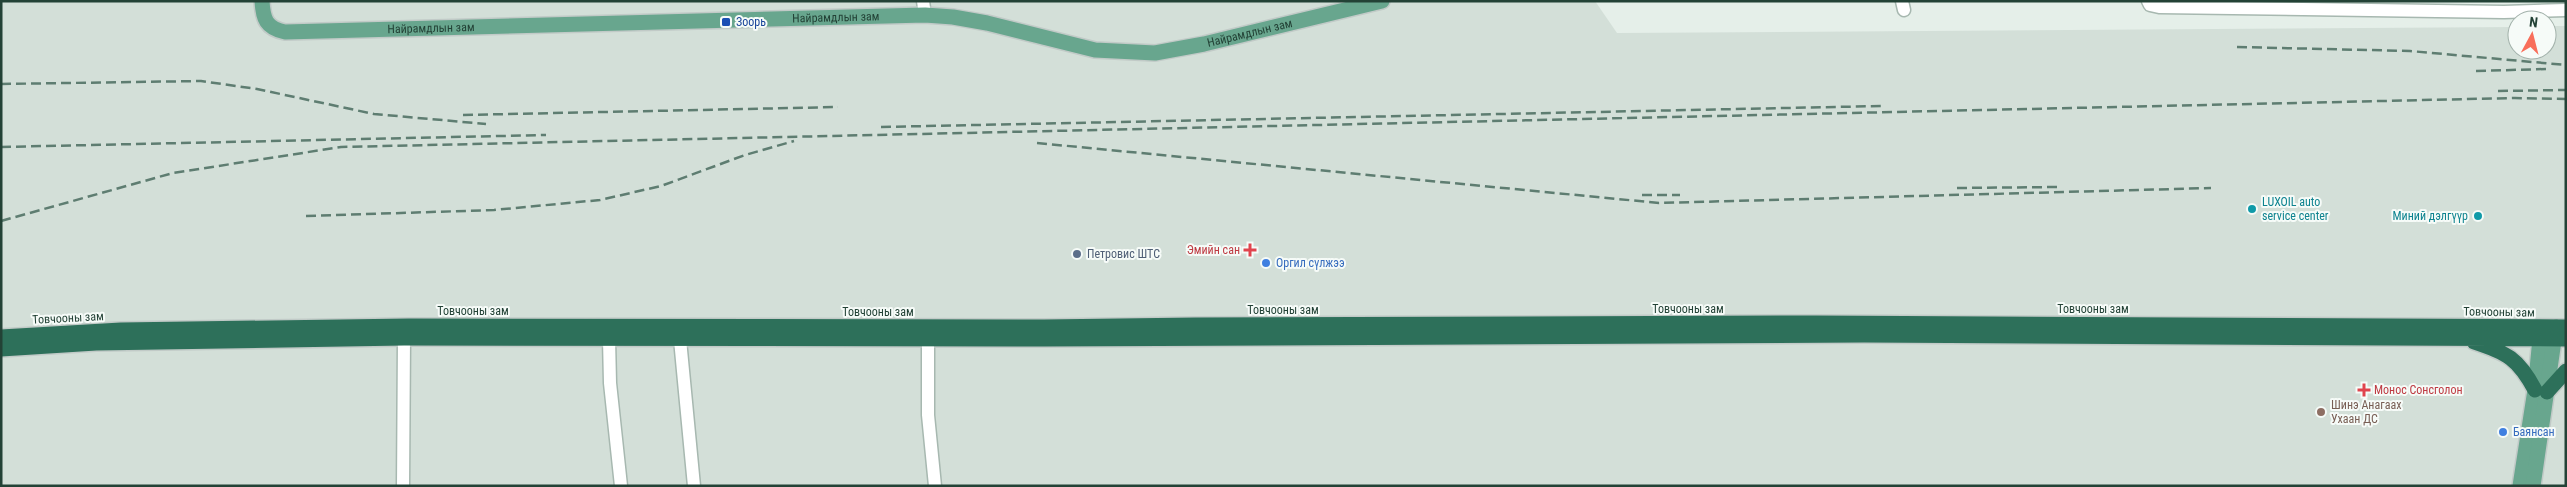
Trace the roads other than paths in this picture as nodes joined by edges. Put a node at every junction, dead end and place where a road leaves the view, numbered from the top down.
1 (262, 1) edge
2 (1382, 1) edge
3 (2148, 1) edge
4 (2417, 6) edge
5 (924, 8) edge
6 (2566, 10) edge
7 (680, 333) junction
8 (2554, 333) edge
9 (1, 337) edge
10 (404, 338) junction
11 (2461, 338) junction
12 (609, 339) junction
13 (928, 339) junction
14 (1, 349) edge
15 (2566, 371) edge
16 (2541, 391) junction
17 (403, 486) edge
18 (621, 486) edge
19 (694, 486) edge
20 (935, 486) edge
21 (2520, 486) edge
22 (2533, 486) edge

1 - 5 main road, Найрамдлын зам
2 - 5 main road, Найрамдлын зам
3 - 4 street
4 - 6 street
7 - 8 highway, Товчооны зам
7 - 9 highway, Товчооны зам
7 - 12 highway, Товчооны зам
7 - 13 highway, Товчооны зам
7 - 19 street
8 - 11 highway, Товчооны зам
8 - 16 main road
10 - 12 highway, Товчооны зам
10 - 14 highway, Товчооны зам
10 - 17 street
11 - 13 highway, Товчооны зам
11 - 16 highway
12 - 18 street
13 - 20 street
15 - 16 highway
16 - 21 main road
16 - 22 main road

